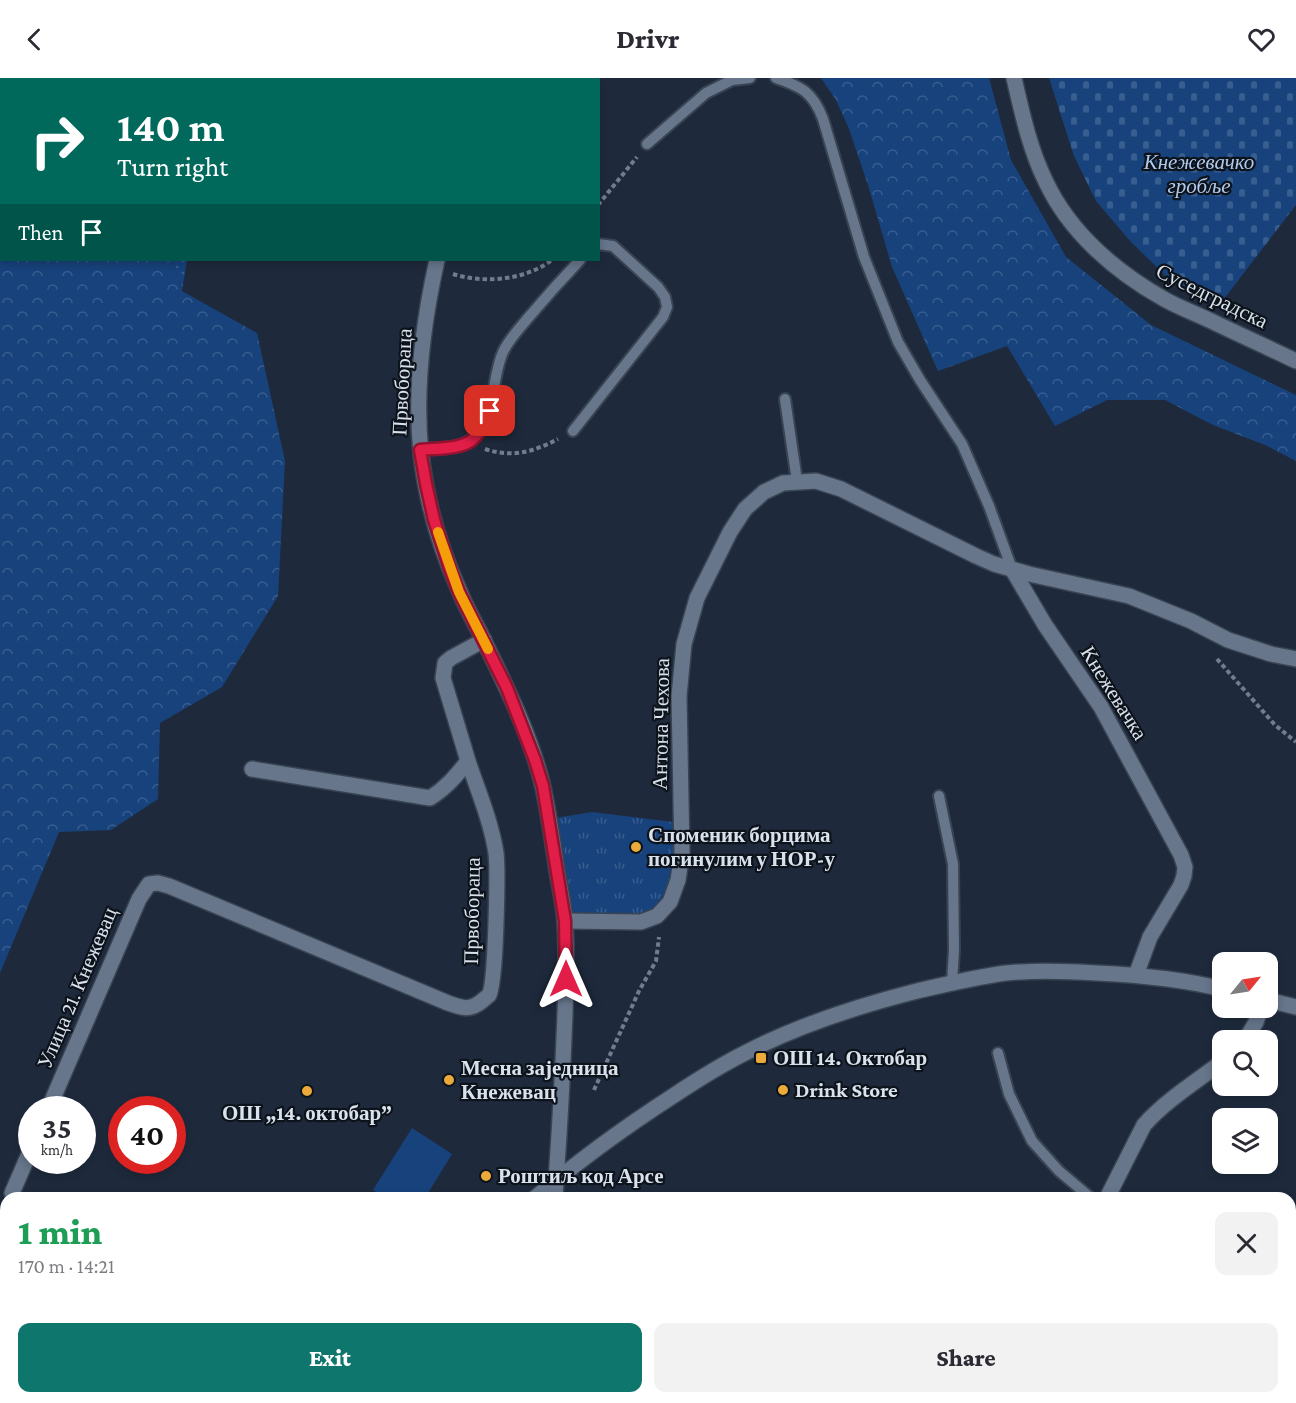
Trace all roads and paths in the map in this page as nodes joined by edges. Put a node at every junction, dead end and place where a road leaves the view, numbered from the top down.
1 (750, 78) edge
2 (776, 78) edge
3 (1014, 78) edge
4 (647, 144) joint
5 (600, 203) edge
6 (600, 244) edge
7 (551, 261) edge
8 (579, 261) edge
9 (436, 264) edge
10 (1296, 361) edge
11 (785, 399) dead end
12 (573, 431) joint
13 (472, 440) junction
14 (420, 450) junction
15 (797, 481) junction
16 (1011, 569) junction
17 (484, 640) junction
18 (1212, 653) dead end
19 (1296, 659) edge
20 (1296, 742) edge
21 (468, 761) junction
22 (252, 769) dead end
23 (939, 795) dead end
24 (149, 885) joint
25 (657, 916) junction
26 (565, 921) junction
27 (1136, 975) junction
28 (952, 983) junction
29 (1212, 987) edge
30 (1278, 1002) edge
31 (1296, 1006) edge
32 (998, 1053) dead end
33 (1212, 1070) edge
34 (594, 1090) dead end
35 (54, 1096) edge
36 (20, 1174) edge
37 (556, 1180) junction
38 (12, 1192) edge
39 (542, 1192) edge
40 (555, 1192) edge
41 (1084, 1192) edge
42 (1110, 1192) edge

1 - 4 lane
2 - 16 lane
3 - 10 street, Суседградска
4 - 5 path
6 - 12 lane
7 - 9 path
8 - 13 lane
9 - 14 street, Првобораца
11 - 15 lane
12 - 13 path
13 - 14 lane
14 - 17 street, Првобораца
15 - 16 street
15 - 25 street, Антона Чехова
16 - 19 street
16 - 27 street, Кнежевачка
17 - 21 street, Првобораца
17 - 26 street, Првобораца
18 - 20 path
21 - 22 street
21 - 24 street, Првобораца
23 - 28 lane
24 - 35 street, Улица 21. Кнежевац
25 - 26 street
25 - 34 path
26 - 37 street, Првобораца
27 - 28 street
27 - 29 street
28 - 37 street
30 - 31 street
32 - 41 lane
33 - 42 street
36 - 38 street
37 - 39 street
37 - 40 street, Првобораца

